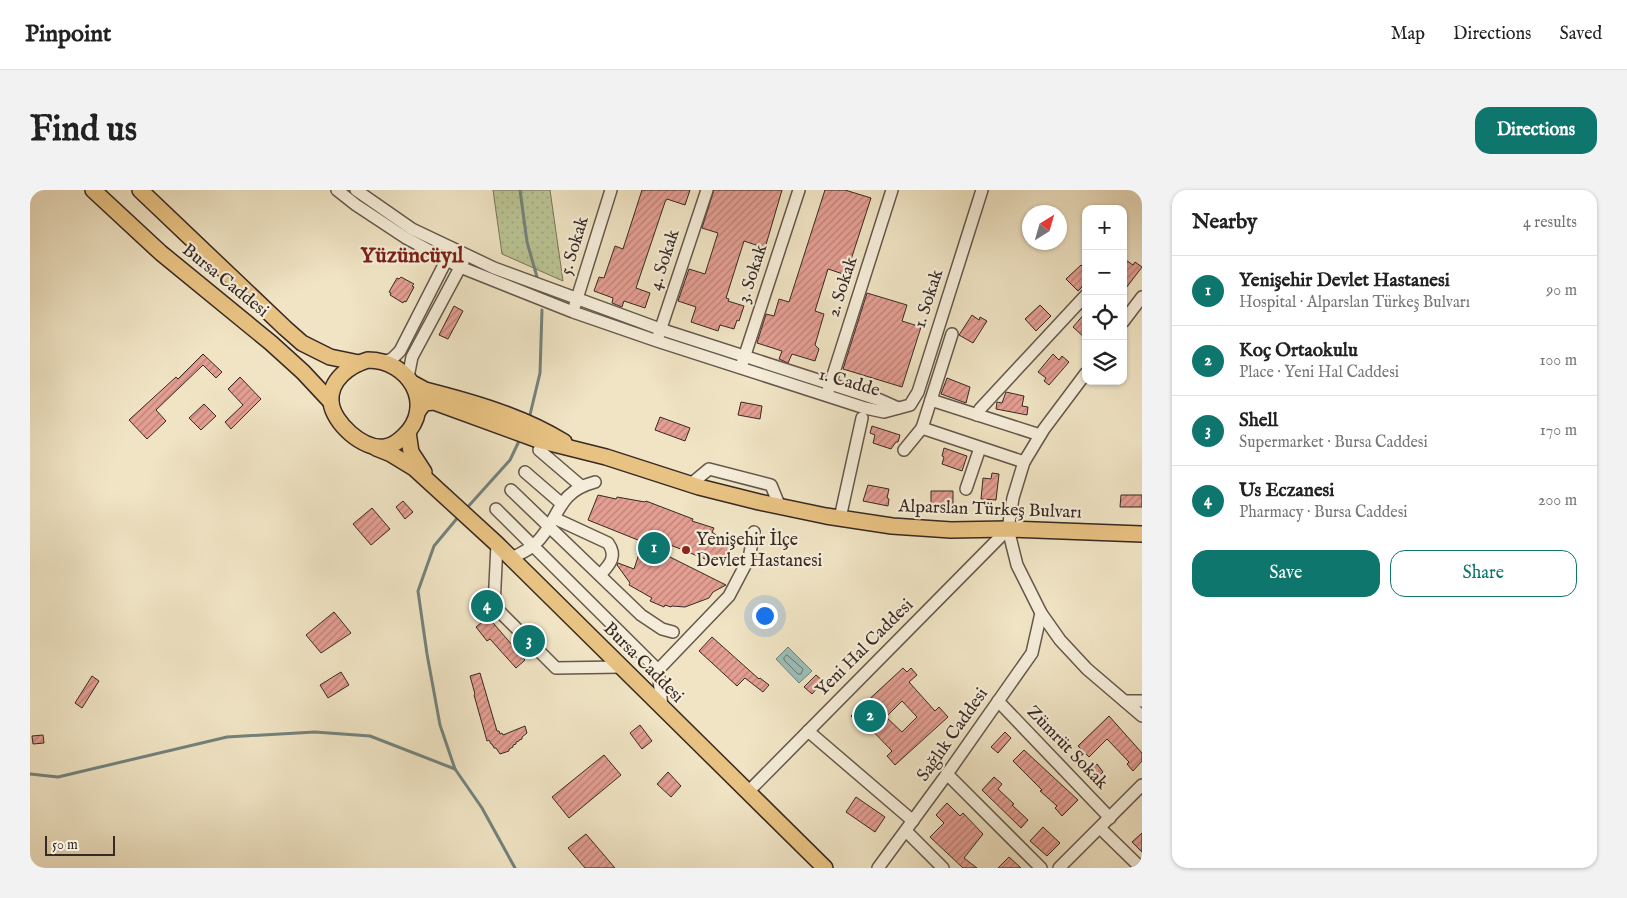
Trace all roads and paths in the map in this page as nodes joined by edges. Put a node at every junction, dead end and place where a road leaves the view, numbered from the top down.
1 (94, 190) edge
2 (140, 190) edge
3 (337, 190) edge
4 (356, 190) edge
5 (611, 190) edge
6 (707, 190) edge
7 (799, 190) edge
8 (892, 190) edge
9 (982, 190) edge
10 (452, 249) junction
11 (466, 256) junction
12 (446, 260) junction
13 (460, 267) junction
14 (1142, 297) edge
15 (1082, 299) edge
16 (577, 300) junction
17 (573, 312) junction
18 (1127, 317) edge
19 (660, 329) junction
20 (952, 334) dead end
21 (656, 341) junction
22 (359, 362) junction
23 (383, 362) junction
24 (742, 363) junction
25 (1082, 378) edge
26 (411, 380) junction
27 (830, 384) junction
28 (826, 396) junction
29 (931, 400) junction
30 (331, 402) junction
31 (898, 408) junction
32 (418, 411) junction
33 (977, 415) junction
34 (862, 418) dead end
35 (510, 423) junction
36 (922, 428) junction
37 (408, 432) junction
38 (1040, 435) junction
39 (540, 440) junction
40 (376, 448) junction
41 (980, 448) junction
42 (904, 450) dead end
43 (1024, 462) junction
44 (525, 472) dead end
45 (594, 482) dead end
46 (434, 486) junction
47 (581, 486) junction
48 (966, 489) dead end
49 (511, 490) dead end
50 (562, 504) junction
51 (496, 509) dead end
52 (840, 518) junction
53 (552, 522) junction
54 (1008, 529) junction
55 (754, 532) dead end
56 (1142, 534) edge
57 (497, 544) junction
58 (534, 546) junction
59 (512, 558) junction
60 (600, 575) junction
61 (1041, 613) junction
62 (673, 632) dead end
63 (621, 667) junction
64 (658, 670) junction
65 (998, 701) junction
66 (1126, 701) junction
67 (1142, 701) edge
68 (662, 707) junction
69 (1142, 716) edge
70 (808, 731) junction
71 (947, 774) junction
72 (1142, 785) edge
73 (748, 792) junction
74 (1110, 818) junction
75 (910, 826) junction
76 (1100, 828) junction
77 (826, 868) edge
78 (878, 868) edge
79 (944, 868) edge
80 (1041, 868) edge
81 (1059, 868) edge
82 (1140, 868) edge

1 - 30 main road, Bursa Caddesi
2 - 22 main road, Bursa Caddesi
3 - 12 street, 1. Cadde
4 - 10 street, 1. Cadde
5 - 16 street, 5. Sokak
6 - 19 street, 4. Sokak
7 - 24 street, 3. Sokak
8 - 27 street, 2. Sokak
9 - 31 street, 1. Sokak
10 - 11 street, 1. Cadde
10 - 12 street
11 - 13 street
11 - 16 street, 1. Cadde
12 - 13 street, 1. Cadde
12 - 23 street
13 - 17 street, 1. Cadde
13 - 26 street
14 - 18 street
15 - 33 street
16 - 17 street, 5. Sokak
16 - 19 street, 1. Cadde
17 - 21 street, 1. Cadde
19 - 21 street, 4. Sokak
19 - 24 street, 1. Cadde
20 - 29 street
21 - 24 street, 1. Cadde
22 - 23 main road
22 - 30 main road
23 - 26 main road
24 - 27 street, 1. Cadde
24 - 28 street, 1. Cadde
25 - 38 street
26 - 32 main road
26 - 35 main road, Alparslan Türkeş Bulvarı
27 - 28 street, 2. Sokak
27 - 31 street, 1. Cadde
28 - 31 street, 1. Cadde
29 - 33 street
29 - 36 street
30 - 40 main road
32 - 35 main road, Alparslan Türkeş Bulvarı
32 - 37 main road
33 - 38 street
34 - 52 street
35 - 39 main road, Alparslan Türkeş Bulvarı
36 - 41 street
36 - 42 street
37 - 40 main road
37 - 46 main road, Bursa Caddesi
38 - 43 street
39 - 47 street
39 - 52 main road, Alparslan Türkeş Bulvarı
40 - 46 main road, Bursa Caddesi
41 - 43 street
41 - 48 street
43 - 54 street
44 - 50 street
45 - 47 street
46 - 57 main road, Bursa Caddesi
47 - 50 street
49 - 53 street
50 - 53 street
51 - 58 street
52 - 54 main road, Alparslan Türkeş Bulvarı
53 - 58 street
53 - 60 street
53 - 60 street
54 - 56 main road, Alparslan Türkeş Bulvarı
54 - 61 street
54 - 70 street, Yeni Hal Caddesi
55 - 64 street
57 - 59 main road, Bursa Caddesi
57 - 63 street
58 - 59 street
58 - 64 street
59 - 63 main road, Bursa Caddesi
60 - 62 street
61 - 65 street, Sağlık Caddesi
61 - 66 street
63 - 68 main road, Bursa Caddesi
64 - 68 street
65 - 71 street, Sağlık Caddesi
65 - 74 street, Zümrüt Sokak
66 - 67 street
66 - 69 street
68 - 73 main road, Bursa Caddesi
70 - 73 street, Yeni Hal Caddesi
70 - 75 street
71 - 75 street, Sağlık Caddesi
71 - 80 street
72 - 74 street
73 - 77 main road, Bursa Caddesi
74 - 76 street
75 - 78 street, Sağlık Caddesi
75 - 79 street
76 - 81 street
76 - 82 street

